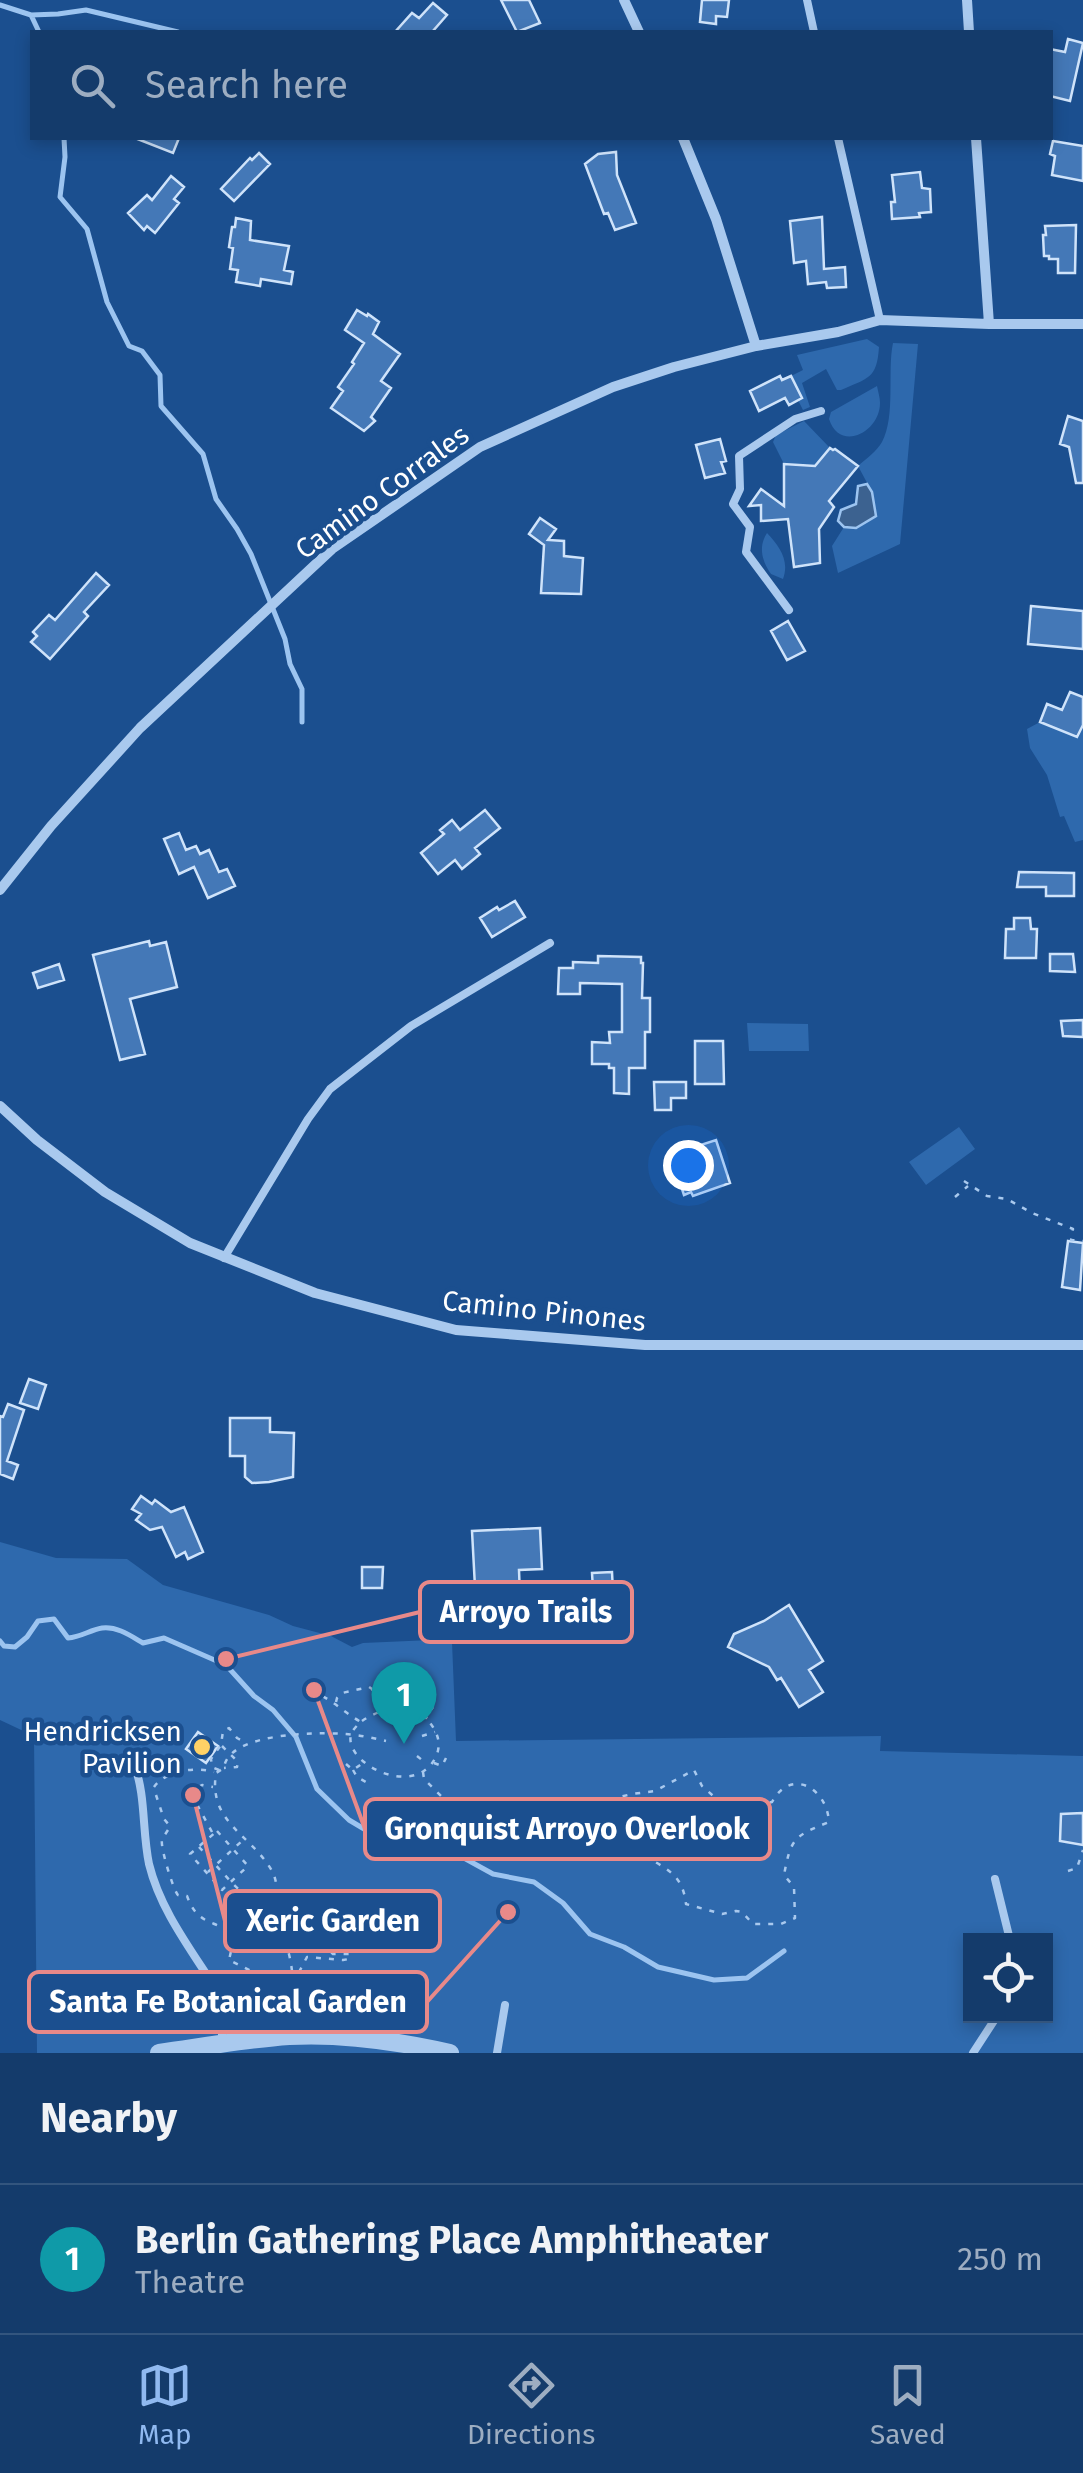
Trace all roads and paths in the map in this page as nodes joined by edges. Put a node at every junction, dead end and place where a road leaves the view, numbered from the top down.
1 (624, 0) edge
2 (806, 0) edge
3 (967, 0) edge
4 (637, 30) edge
5 (814, 30) edge
6 (969, 30) edge
7 (685, 140) edge
8 (838, 140) edge
9 (976, 140) edge
10 (880, 320) junction
11 (989, 324) junction
12 (1083, 324) edge
13 (756, 346) junction
14 (821, 411) dead end
15 (790, 610) dead end
16 (0, 890) edge
17 (550, 943) dead end
18 (0, 1106) edge
19 (955, 1197) dead end
20 (1083, 1241) edge
21 (224, 1258) junction
22 (1083, 1346) edge
23 (311, 1691) dead end
24 (396, 1696) dead end
25 (407, 1699) junction
26 (418, 1703) dead end
27 (336, 1704) junction
28 (433, 1707) dead end
29 (380, 1710) junction
30 (403, 1710) junction
31 (426, 1718) junction
32 (360, 1722) junction
33 (436, 1732) junction
34 (351, 1734) junction
35 (422, 1736) dead end
36 (386, 1740) dead end
37 (248, 1744) junction
38 (221, 1745) junction
39 (230, 1754) junction
40 (417, 1756) dead end
41 (446, 1758) dead end
42 (364, 1762) junction
43 (134, 1764) dead end
44 (346, 1764) dead end
45 (431, 1764) junction
46 (353, 1770) junction
47 (220, 1771) junction
48 (424, 1772) junction
49 (401, 1778) junction
50 (398, 1784) dead end
51 (372, 1785) dead end
52 (214, 1788) junction
53 (523, 1830) junction
54 (213, 1833) junction
55 (244, 1839) junction
56 (199, 1846) junction
57 (233, 1849) junction
58 (1083, 1850) edge
59 (215, 1865) junction
60 (1068, 1871) dead end
61 (207, 1873) junction
62 (996, 1878) dead end
63 (230, 1882) junction
64 (277, 1888) junction
65 (247, 1897) junction
66 (1008, 1933) edge
67 (232, 1942) junction
68 (326, 1948) dead end
69 (230, 1960) dead end
70 (292, 1963) dead end
71 (294, 1982) joint
72 (331, 1983) dead end
73 (354, 1984) dead end
74 (217, 1986) junction
75 (505, 2005) dead end
76 (992, 2023) edge
77 (223, 2044) junction
78 (159, 2053) edge
79 (450, 2053) edge
80 (497, 2053) edge
81 (973, 2053) edge

1 - 4 street
2 - 5 lane
3 - 6 street
7 - 13 street
8 - 10 lane
9 - 11 street
10 - 11 street, Camino Corrales
10 - 13 street, Camino Corrales
11 - 12 street, Camino Corrales
13 - 16 street, Camino Corrales
14 - 15 lane
17 - 21 lane
18 - 21 street, Camino Pinones
19 - 20 path
21 - 22 street, Camino Pinones
23 - 27 path
24 - 25 path
25 - 26 path
25 - 30 path
27 - 29 path
27 - 32 path
28 - 31 path
29 - 30 path
29 - 32 path
30 - 31 path
31 - 33 path
32 - 34 path
33 - 35 path
33 - 45 path
34 - 36 path
34 - 37 path
34 - 42 path
37 - 38 path
37 - 39 path
38 - 39 path
38 - 47 path
39 - 47 path
39 - 47 path
40 - 45 path
41 - 45 path
42 - 46 path
42 - 49 path
43 - 74 lane
44 - 46 path
45 - 48 path
46 - 51 path
47 - 52 path
47 - 67 path
48 - 49 path
48 - 53 path
49 - 50 path
52 - 54 path
52 - 55 path
53 - 53 path
54 - 56 path
54 - 57 path
55 - 57 path
55 - 64 path
56 - 59 path
56 - 61 path
57 - 59 path
57 - 63 path
58 - 60 path
59 - 61 path
59 - 63 path
61 - 63 path
62 - 66 lane
63 - 65 path
64 - 65 path
64 - 70 path
65 - 67 path
67 - 69 path
68 - 71 path
71 - 74 lane
72 - 73 path
74 - 77 lane
75 - 80 lane
76 - 81 lane
77 - 78 street
77 - 79 street

